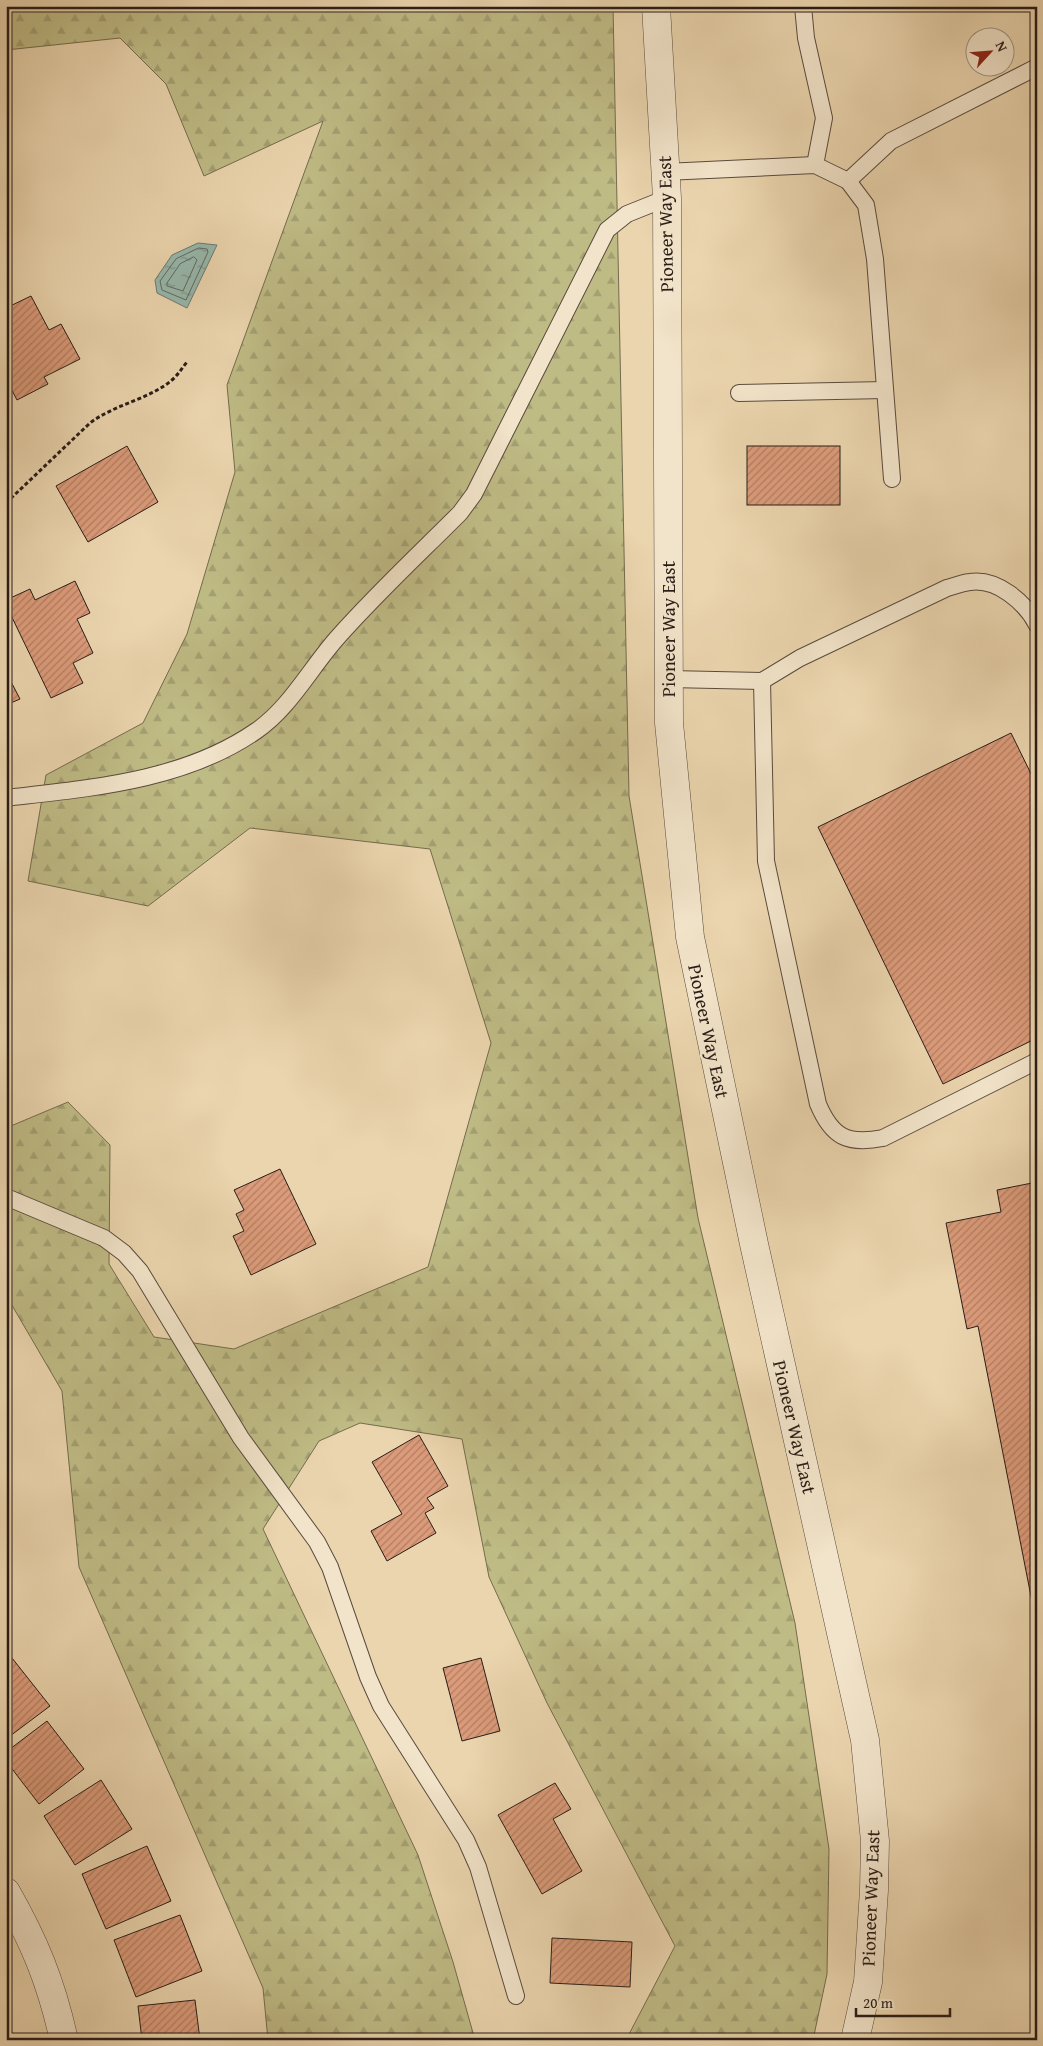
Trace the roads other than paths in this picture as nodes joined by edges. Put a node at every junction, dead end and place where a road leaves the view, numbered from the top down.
1 (656, 6) edge
2 (803, 6) edge
3 (1037, 67) edge
4 (815, 165) junction
5 (848, 181) junction
6 (666, 185) junction
7 (885, 390) junction
8 (739, 393) dead end
9 (892, 479) dead end
10 (1037, 625) edge
11 (668, 679) junction
12 (762, 681) junction
13 (6, 798) edge
14 (1037, 1061) edge
15 (6, 1197) edge
16 (6, 1892) edge
17 (516, 1996) dead end
18 (64, 2040) edge
19 (855, 2040) edge

1 - 6 street, Pioneer Way East
2 - 4 lane
3 - 5 lane
4 - 5 lane
4 - 6 lane
5 - 7 lane
6 - 11 street, Pioneer Way East
6 - 13 lane
7 - 8 lane
7 - 9 lane
10 - 12 lane
11 - 12 lane
11 - 19 street, Pioneer Way East
12 - 14 lane
15 - 17 lane
16 - 18 street

